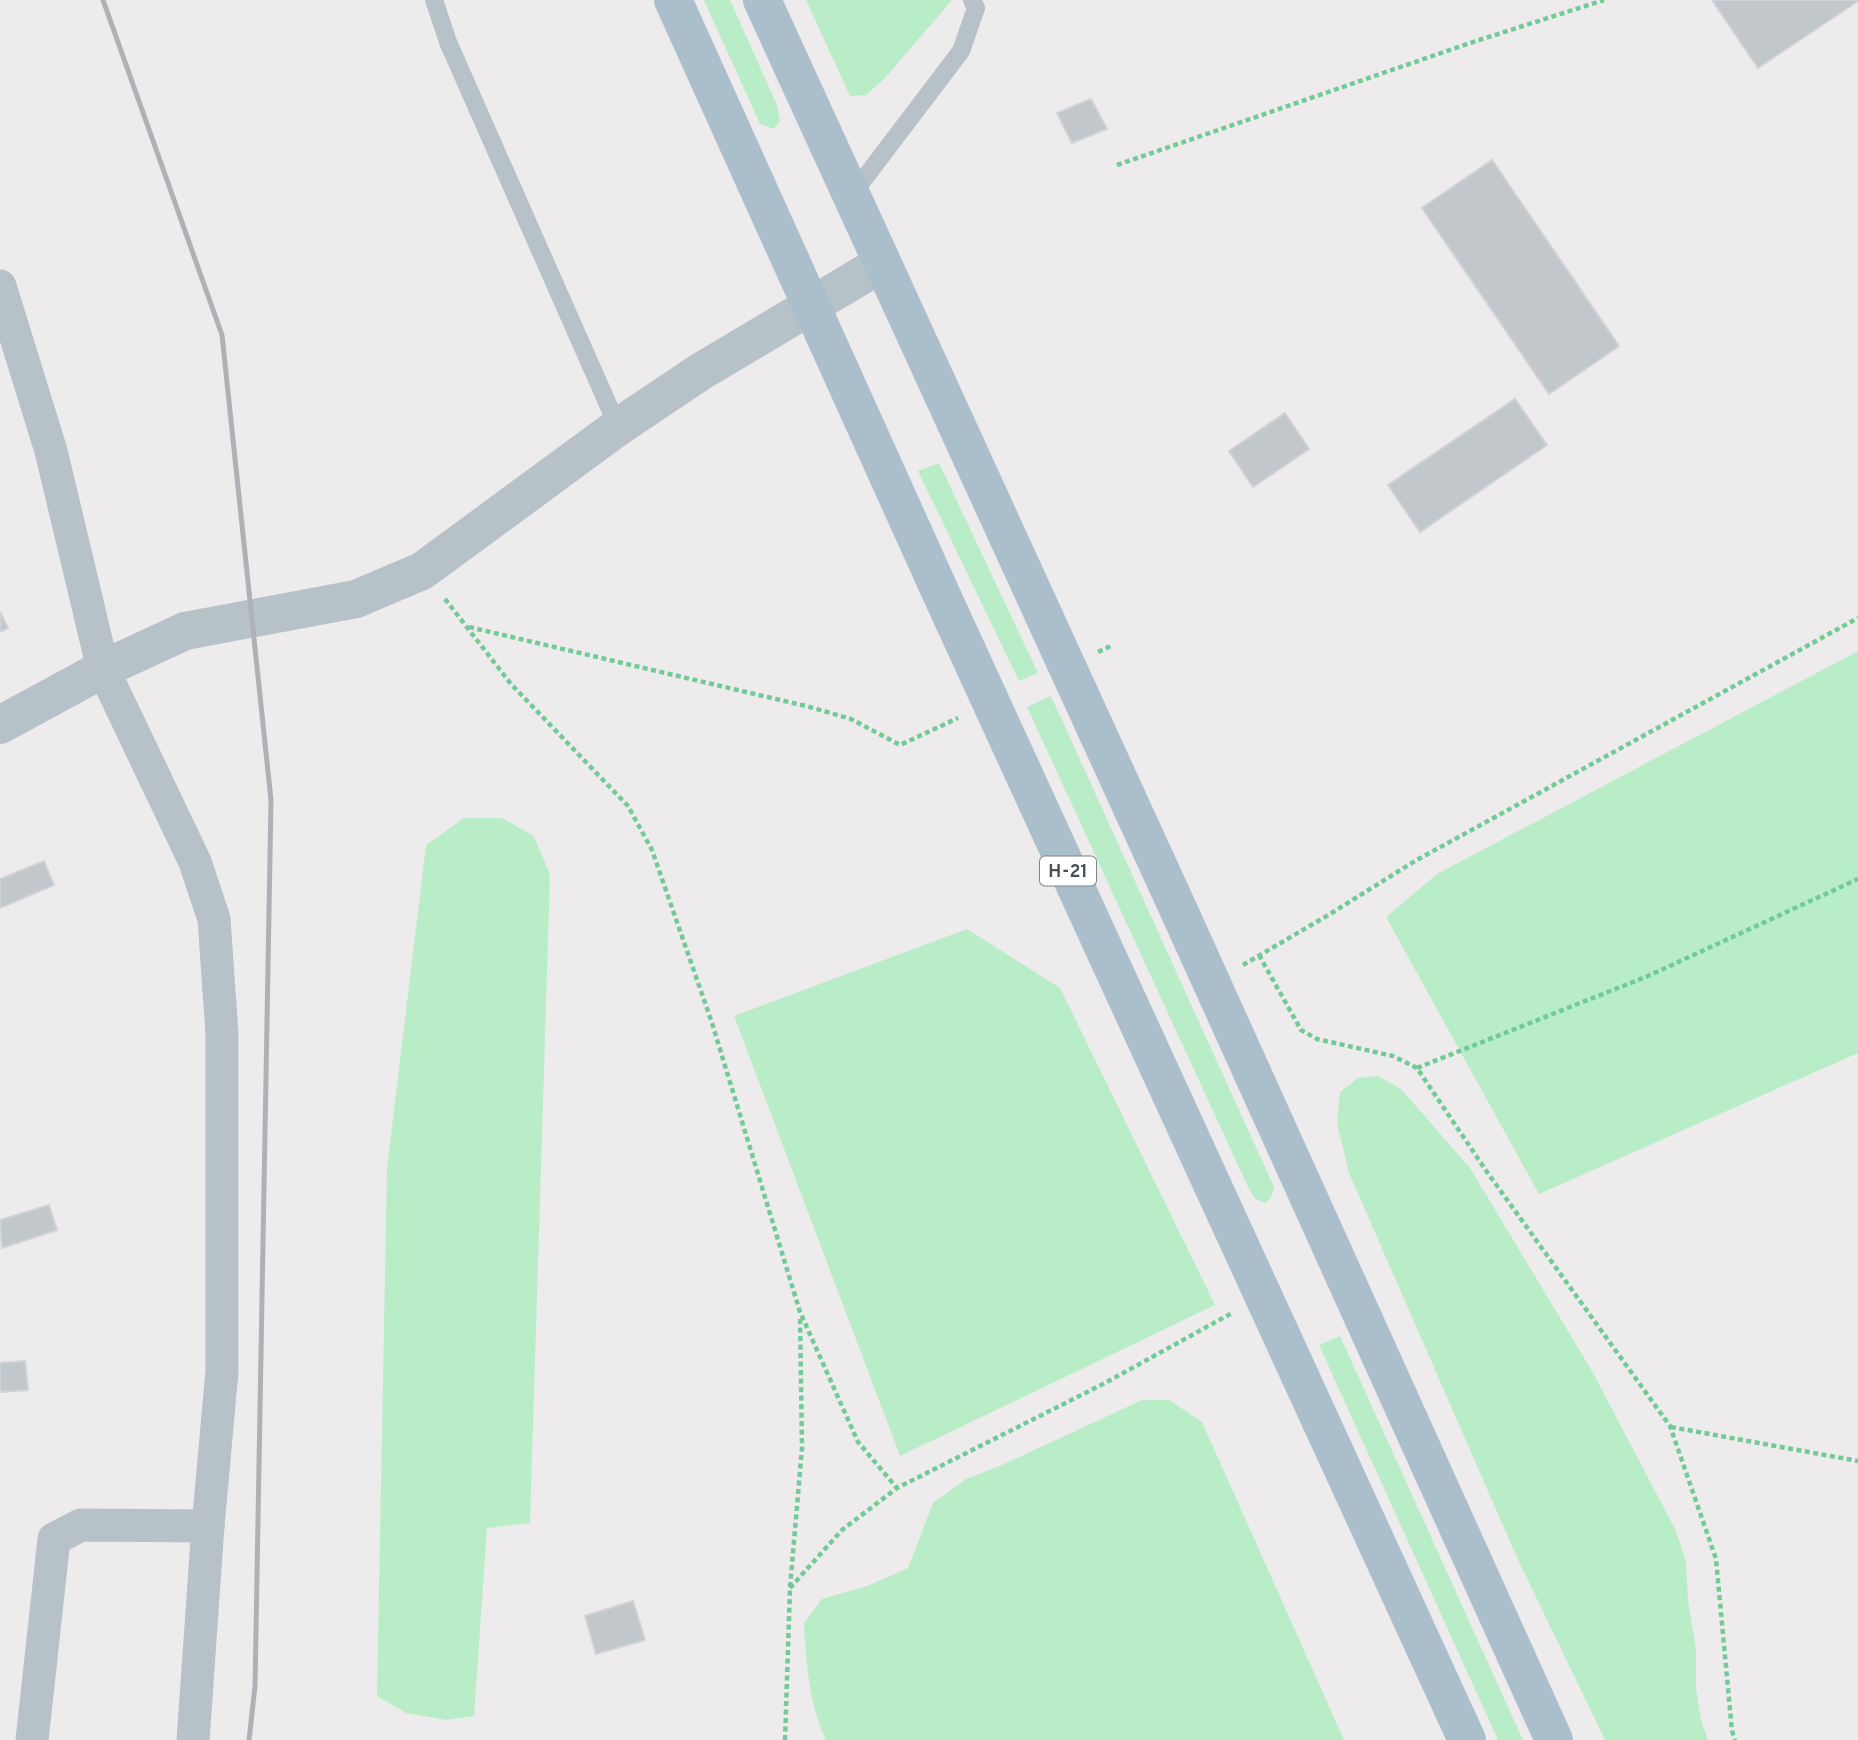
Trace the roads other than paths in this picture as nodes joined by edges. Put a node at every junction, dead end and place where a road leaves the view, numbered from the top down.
1 (433, 0) edge
2 (673, 0) edge
3 (762, 0) edge
4 (972, 0) edge
5 (851, 197) junction
6 (881, 264) junction
7 (0, 286) edge
8 (811, 305) junction
9 (618, 427) junction
10 (103, 668) junction
11 (0, 725) edge
12 (208, 1526) junction
13 (32, 1740) edge
14 (193, 1740) edge
15 (1467, 1740) edge
16 (1555, 1740) edge

1 - 9 lane
2 - 8 main road, Н-21
3 - 5 main road
4 - 5 lane
5 - 6 main road
6 - 8 street
6 - 16 main road
7 - 10 street
8 - 9 street
8 - 15 main road, Н-21
9 - 10 street
10 - 11 street
10 - 12 street
12 - 13 street
12 - 14 street

